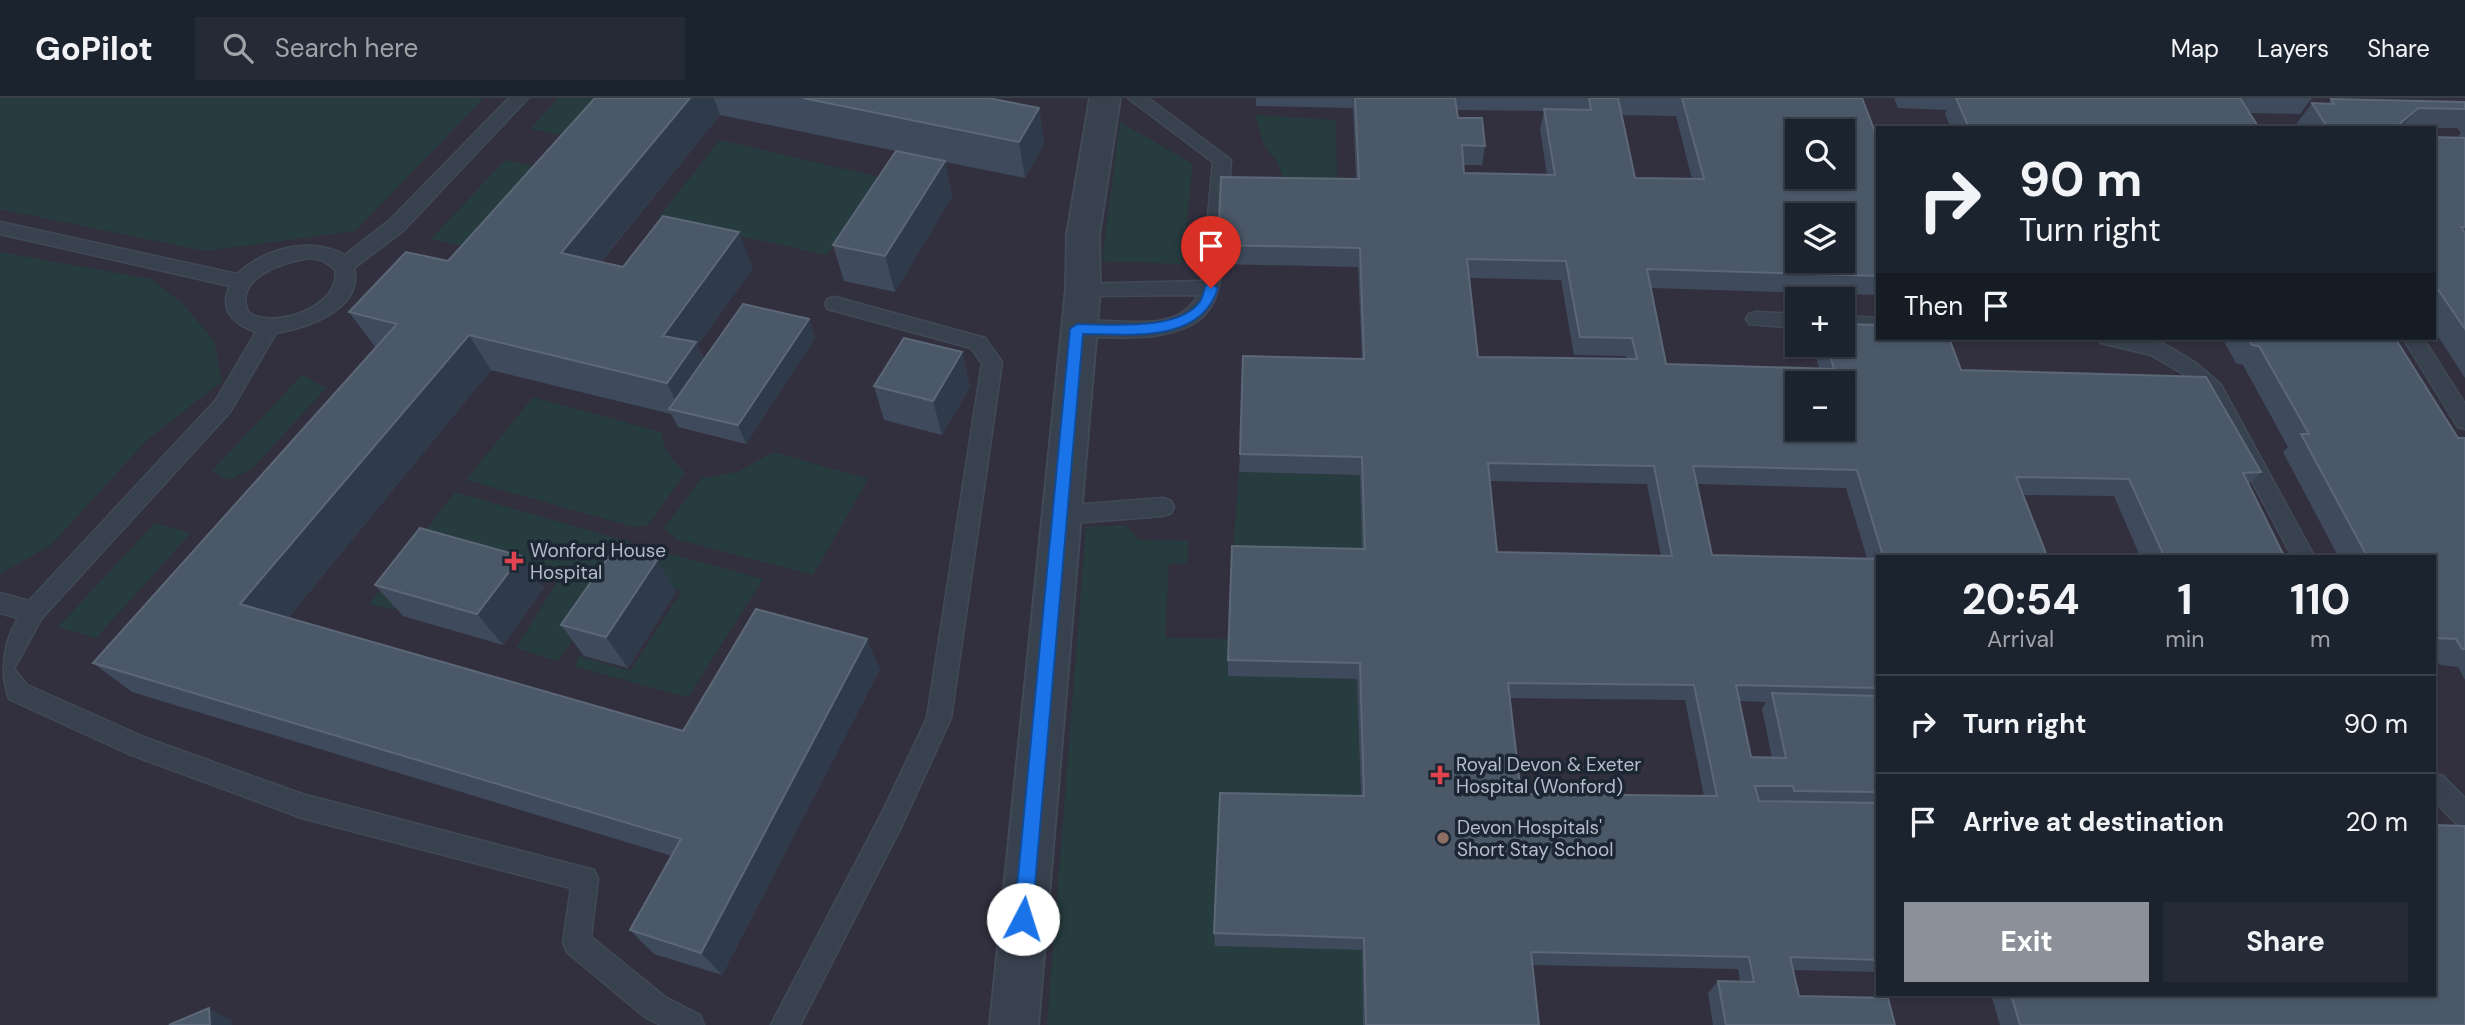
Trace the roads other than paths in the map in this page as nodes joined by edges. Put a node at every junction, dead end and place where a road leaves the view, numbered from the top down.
1 (519, 98) edge
2 (1105, 98) edge
3 (1137, 98) edge
4 (0, 228) edge
5 (345, 265) junction
6 (241, 282) junction
7 (1211, 288) junction
8 (1083, 289) junction
9 (835, 304) dead end
10 (1756, 319) dead end
11 (1785, 320) edge
12 (1855, 324) edge
13 (1876, 325) edge
14 (271, 326) junction
15 (1077, 329) junction
16 (2117, 340) edge
17 (2414, 340) edge
18 (2465, 421) edge
19 (1163, 507) dead end
20 (1060, 515) junction
21 (2302, 555) edge
22 (0, 603) edge
23 (33, 611) junction
24 (2436, 786) edge
25 (2465, 815) edge
26 (690, 1025) edge
27 (785, 1025) edge
28 (1014, 1025) edge

1 - 5 lane
2 - 8 street
3 - 7 lane
4 - 6 lane
5 - 6 lane
5 - 14 lane
6 - 14 lane
7 - 8 lane
7 - 15 lane
8 - 15 street
9 - 27 lane
10 - 11 lane
12 - 13 lane
14 - 23 lane
15 - 20 street
16 - 21 lane
17 - 18 lane
19 - 20 lane
20 - 28 street
22 - 23 lane
23 - 26 lane
24 - 25 lane

